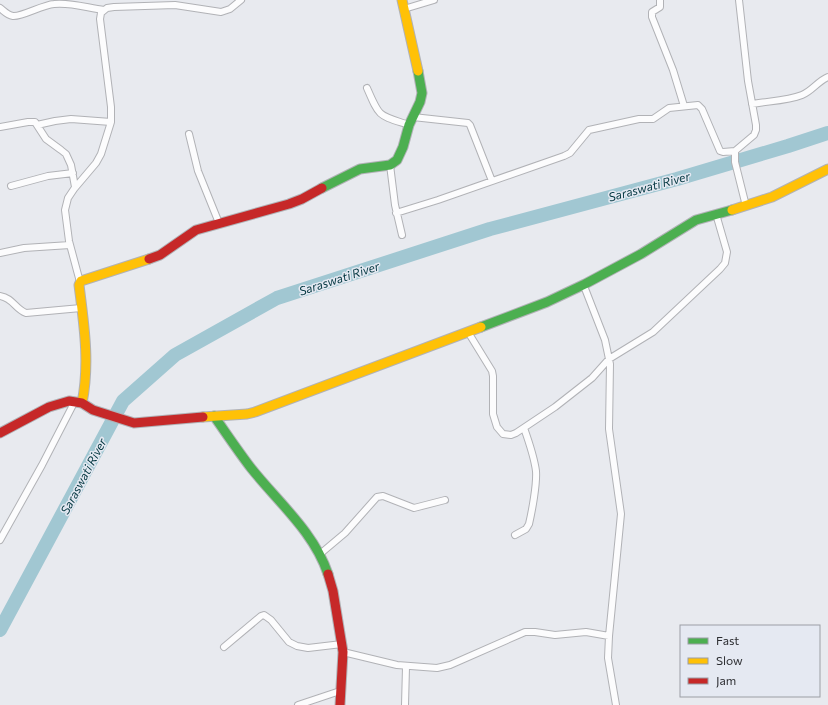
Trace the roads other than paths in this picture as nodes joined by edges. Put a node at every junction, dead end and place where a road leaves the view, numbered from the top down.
1 (111, 0) edge
2 (241, 0) edge
3 (402, 0) edge
4 (434, 0) edge
5 (660, 0) edge
6 (739, 0) edge
7 (0, 8) edge
8 (111, 8) junction
9 (104, 10) junction
10 (404, 10) junction
11 (828, 77) edge
12 (367, 88) dead end
13 (752, 104) junction
14 (684, 106) junction
15 (411, 121) junction
16 (111, 122) junction
17 (37, 125) junction
18 (0, 127) edge
19 (189, 134) dead end
20 (735, 151) junction
21 (390, 165) junction
22 (828, 169) edge
23 (73, 173) junction
24 (492, 181) junction
25 (11, 186) dead end
26 (75, 187) junction
27 (746, 206) junction
28 (396, 213) junction
29 (716, 214) junction
30 (219, 223) junction
31 (402, 235) dead end
32 (70, 245) junction
33 (0, 253) edge
34 (80, 282) junction
35 (584, 286) junction
36 (0, 296) edge
37 (81, 308) junction
38 (468, 332) junction
39 (609, 359) junction
40 (78, 402) junction
41 (214, 416) junction
42 (524, 428) junction
43 (0, 433) edge
44 (445, 500) dead end
45 (515, 535) dead end
46 (0, 540) edge
47 (320, 554) junction
48 (609, 636) junction
49 (224, 647) dead end
50 (343, 648) junction
51 (406, 667) junction
52 (340, 691) junction
53 (298, 705) edge
54 (340, 705) edge
55 (405, 705) edge
56 (616, 705) edge

1 - 8 street
2 - 8 street
3 - 10 street
4 - 10 street
5 - 14 street
6 - 13 street
7 - 9 street
8 - 9 street
9 - 16 street
10 - 15 street
11 - 13 street
12 - 15 street
13 - 20 street
14 - 20 street
14 - 24 street
15 - 21 street
15 - 24 street
16 - 17 street
16 - 26 street
17 - 18 street
17 - 23 street
19 - 30 street
20 - 27 street
21 - 28 street
21 - 30 street
22 - 27 street
23 - 25 street
23 - 26 street
24 - 28 street
26 - 32 street
27 - 29 street
28 - 31 street
29 - 35 street
29 - 39 street
30 - 34 street
32 - 33 street
32 - 34 street
34 - 37 street
35 - 38 street
35 - 39 street
36 - 37 street
37 - 40 street
38 - 41 street
38 - 42 street
39 - 42 street
39 - 48 street
40 - 41 street
40 - 43 street
40 - 46 street
41 - 47 street
42 - 45 street
44 - 47 street
47 - 50 street
48 - 51 street
48 - 56 street
49 - 50 street
50 - 51 street
50 - 52 street
51 - 55 street
52 - 53 street
52 - 54 street

